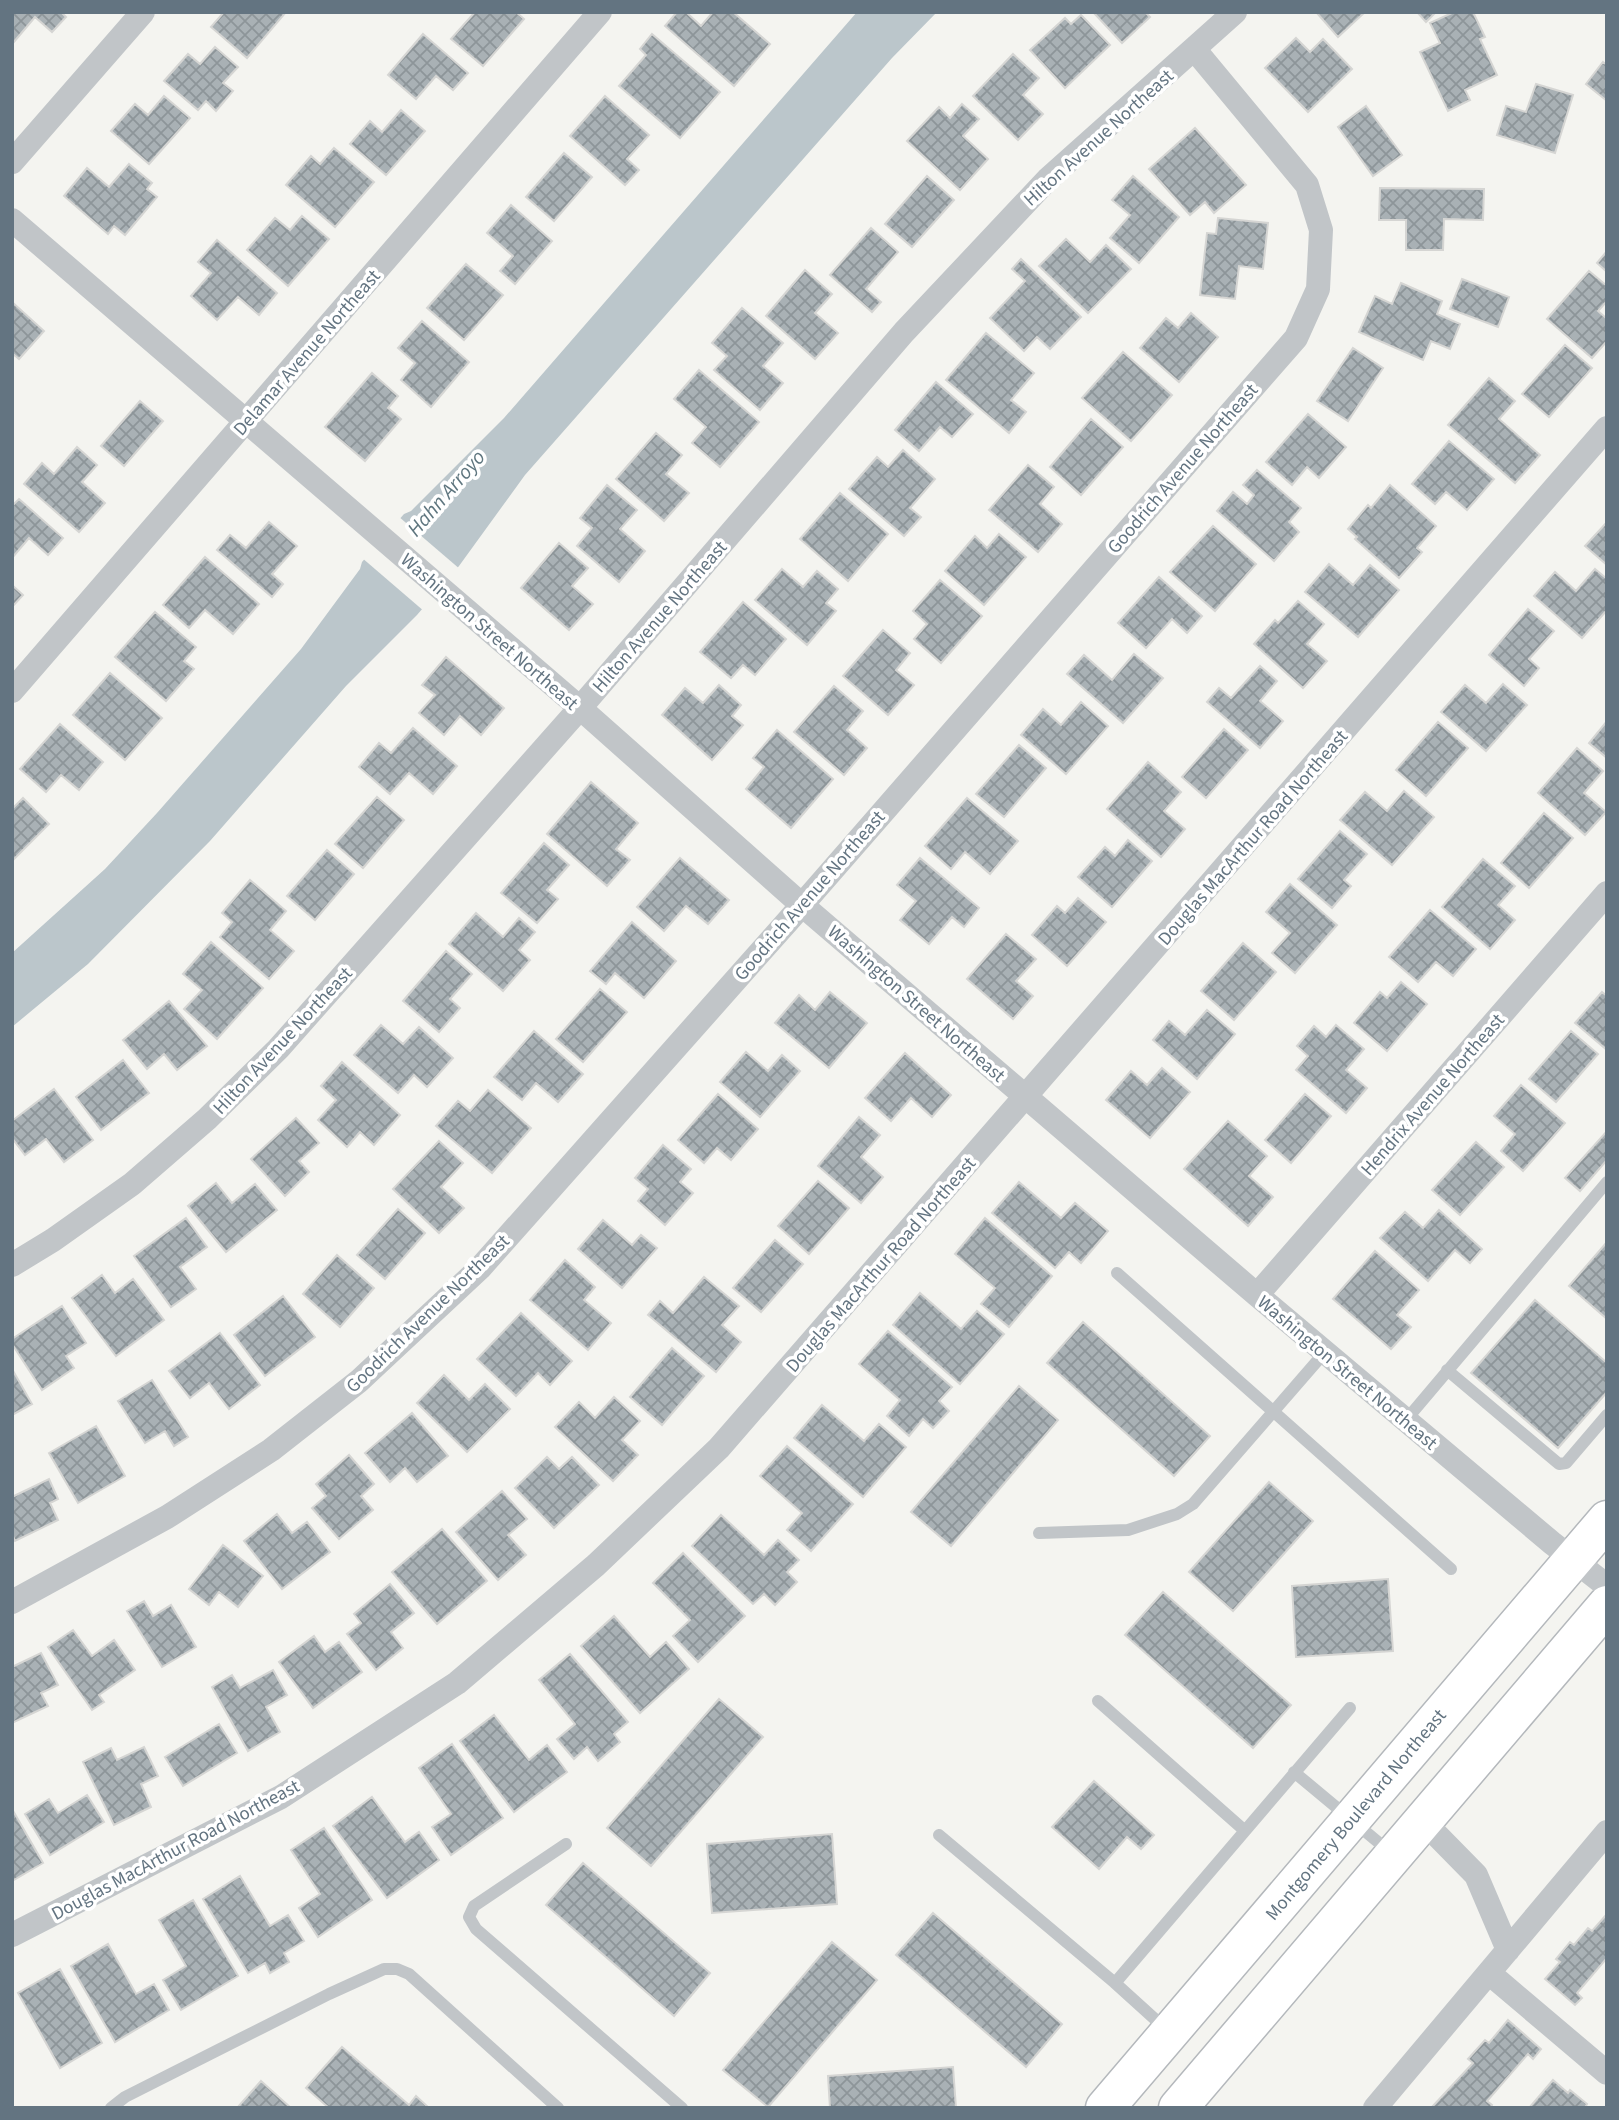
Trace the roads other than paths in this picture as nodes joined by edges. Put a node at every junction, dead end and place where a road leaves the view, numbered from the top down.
1 (143, 12) edge
2 (600, 12) edge
3 (1235, 12) edge
4 (1195, 50) junction
5 (12, 162) edge
6 (12, 220) edge
7 (246, 422) junction
8 (1607, 428) edge
9 (12, 691) edge
10 (580, 708) junction
11 (1607, 893) edge
12 (802, 905) junction
13 (1026, 1097) junction
14 (1607, 1182) edge
15 (12, 1265) edge
16 (1117, 1273) dead end
17 (1257, 1295) junction
18 (1325, 1352) junction
19 (1447, 1370) junction
20 (1273, 1411) junction
21 (1607, 1415) edge
22 (1406, 1420) junction
23 (1607, 1520) edge
24 (1039, 1533) dead end
25 (1572, 1560) junction
26 (1451, 1569) dead end
27 (1607, 1586) edge
28 (12, 1602) edge
29 (1607, 1605) edge
30 (1098, 1701) dead end
31 (1350, 1708) dead end
32 (1294, 1772) junction
33 (1351, 1819) junction
34 (1422, 1821) junction
35 (1244, 1830) junction
36 (1607, 1832) edge
37 (939, 1835) dead end
38 (566, 1844) dead end
39 (1393, 1855) junction
40 (12, 1935) edge
41 (1508, 1950) junction
42 (1489, 1973) junction
43 (1115, 1983) junction
44 (1169, 2032) junction
45 (1607, 2073) edge
46 (111, 2108) edge
47 (558, 2108) edge
48 (682, 2108) edge
49 (1105, 2108) edge
50 (1178, 2108) edge
51 (1375, 2108) edge

1 - 5 street
2 - 7 street, Delamar Avenue Northeast
3 - 4 street, Hilton Avenue Northeast
4 - 10 street, Hilton Avenue Northeast
4 - 12 street, Goodrich Avenue Northeast
6 - 7 street, Washington Street Northeast
7 - 9 street, Delamar Avenue Northeast
7 - 10 street, Washington Street Northeast
8 - 13 street, Douglas MacArthur Road Northeast
10 - 12 street, Washington Street Northeast
10 - 15 street, Hilton Avenue Northeast
11 - 17 street, Hendrix Avenue Northeast
12 - 13 street, Washington Street Northeast
12 - 28 street, Goodrich Avenue Northeast
13 - 17 street, Washington Street Northeast
13 - 40 street, Douglas MacArthur Road Northeast
14 - 19 lane
16 - 20 lane
17 - 18 street, Washington Street Northeast
18 - 20 lane
18 - 22 street, Washington Street Northeast
19 - 21 lane
19 - 22 lane
20 - 24 lane
20 - 26 lane
22 - 25 street, Washington Street Northeast
23 - 25 main road, Montgomery Boulevard Northeast
25 - 27 street, Washington Street Northeast
25 - 33 main road, Montgomery Boulevard Northeast
29 - 34 main road
30 - 35 lane
31 - 32 lane
32 - 33 lane
32 - 35 lane
33 - 39 lane
33 - 44 main road, Montgomery Boulevard Northeast
34 - 39 main road
34 - 41 street
35 - 43 lane
36 - 41 street
37 - 43 lane
38 - 48 lane
39 - 50 main road
41 - 42 street
42 - 45 street
42 - 51 street
43 - 44 lane
44 - 49 main road, Montgomery Boulevard Northeast
46 - 47 lane

